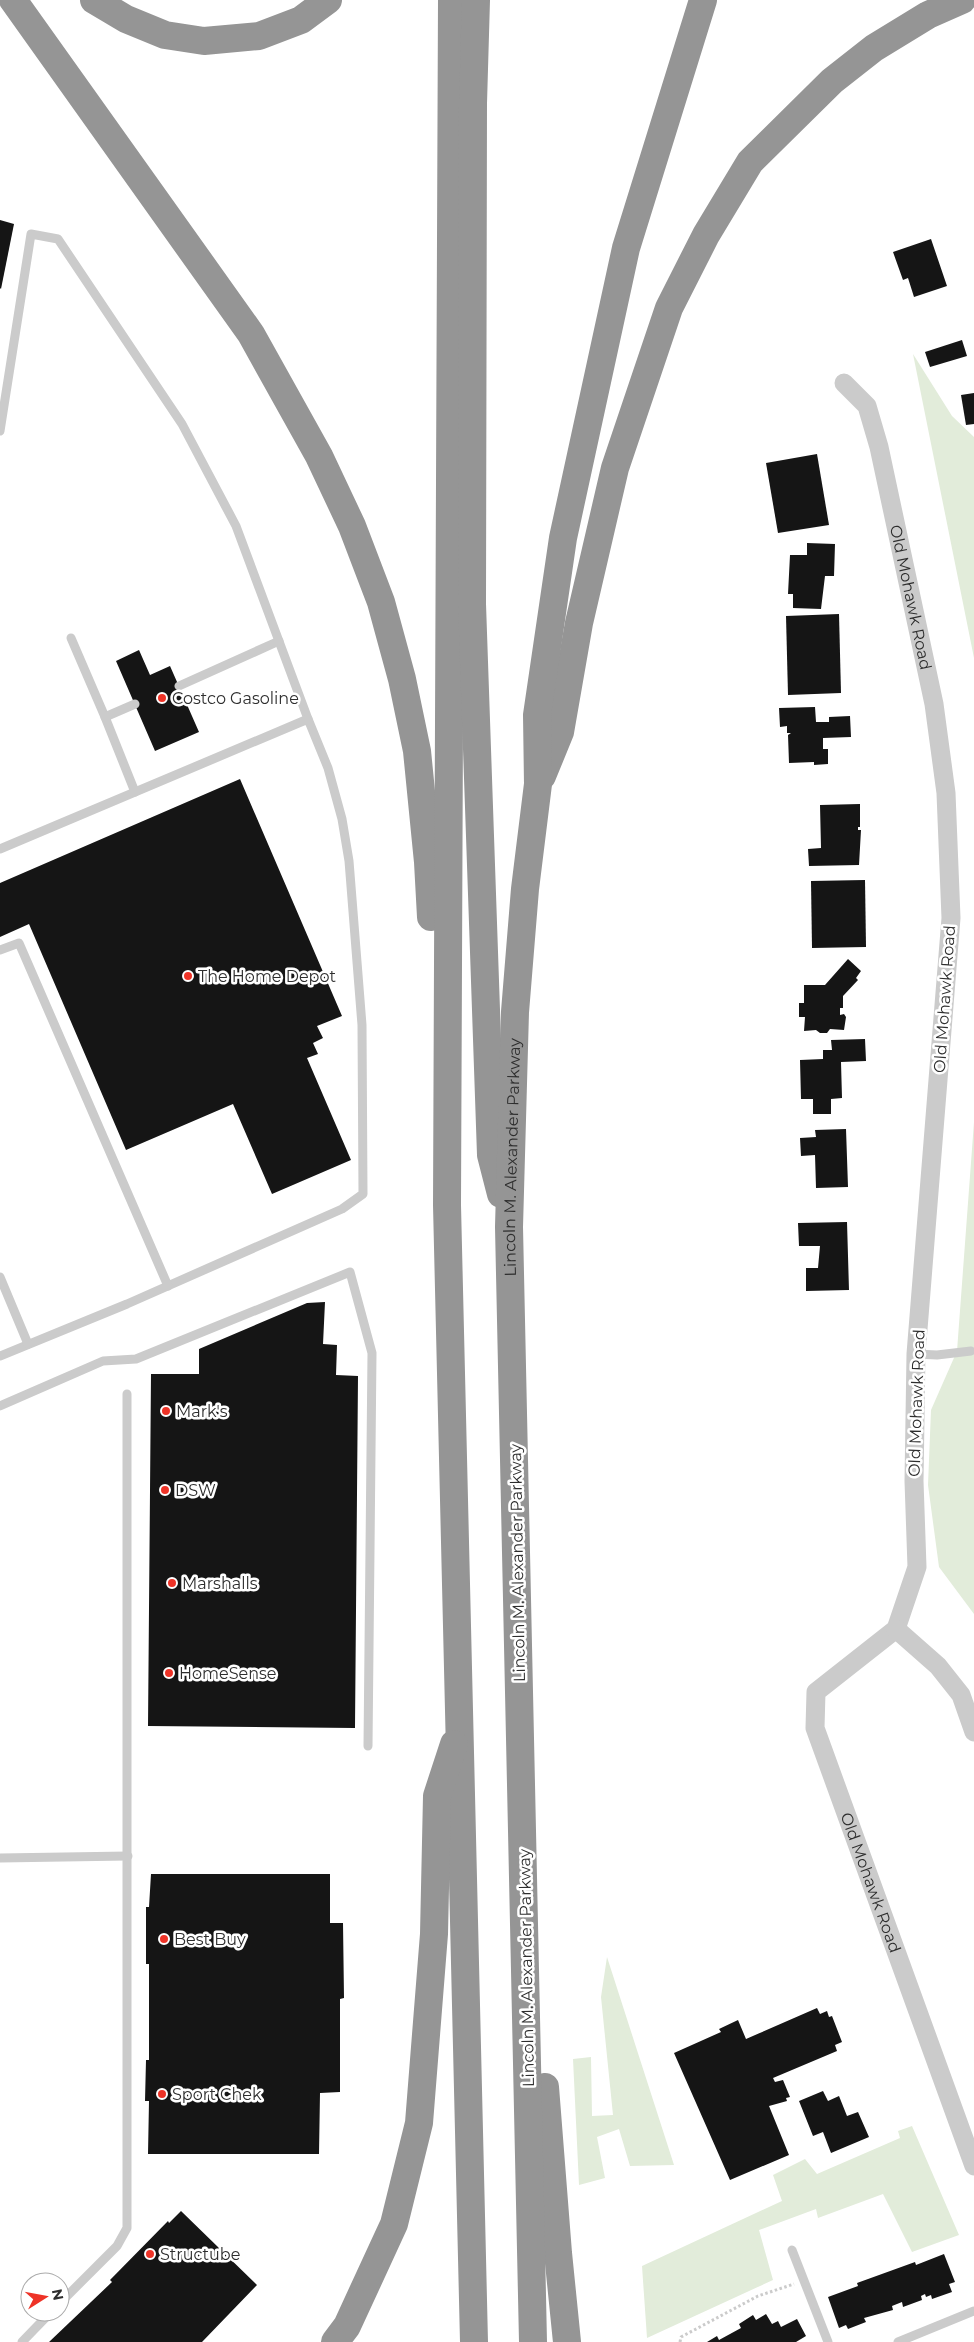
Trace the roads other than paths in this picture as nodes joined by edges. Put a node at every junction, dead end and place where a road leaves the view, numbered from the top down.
1 (13, 0) edge
2 (94, 0) edge
3 (328, 0) edge
4 (452, 0) edge
5 (476, 0) edge
6 (703, 0) edge
7 (962, 0) edge
8 (844, 383) dead end
9 (0, 431) edge
10 (71, 638) dead end
11 (279, 641) junction
12 (179, 686) dead end
13 (135, 704) dead end
14 (105, 717) junction
15 (308, 719) junction
16 (538, 784) junction
17 (135, 792) junction
18 (0, 849) edge
19 (0, 950) edge
20 (447, 1206) junction
21 (509, 1227) junction
22 (0, 1277) edge
23 (168, 1286) junction
24 (28, 1344) junction
25 (971, 1351) dead end
26 (916, 1354) junction
27 (0, 1356) edge
28 (127, 1394) dead end
29 (0, 1406) edge
30 (896, 1629) junction
31 (459, 1728) junction
32 (974, 1732) edge
33 (368, 1746) dead end
34 (128, 1856) junction
35 (0, 1858) edge
36 (527, 2011) junction
37 (974, 2166) edge
38 (792, 2250) dead end
39 (70, 2293) edge
40 (974, 2312) edge
41 (41, 2322) edge
42 (22, 2342) edge
43 (335, 2342) edge
44 (474, 2342) edge
45 (533, 2342) edge
46 (567, 2342) edge
47 (828, 2342) edge
48 (898, 2342) edge

1 - 20 highway
2 - 3 highway
4 - 20 highway
5 - 21 highway
6 - 16 highway
7 - 16 highway
8 - 26 street, Old Mohawk Road
9 - 11 lane
10 - 14 lane
11 - 12 lane
11 - 15 lane
13 - 14 lane
14 - 17 lane
15 - 17 lane
15 - 23 lane
16 - 21 highway, Lincoln M. Alexander Parkway
17 - 18 lane
19 - 23 lane
20 - 31 highway
21 - 36 highway, Lincoln M. Alexander Parkway
22 - 24 lane
23 - 24 lane
24 - 27 lane
25 - 26 lane
26 - 30 street, Old Mohawk Road
28 - 34 lane
29 - 33 lane
30 - 32 street
30 - 37 street, Old Mohawk Road
31 - 43 highway
31 - 44 highway
34 - 35 lane
34 - 39 lane
36 - 45 highway, Lincoln M. Alexander Parkway
36 - 46 highway
38 - 47 lane
40 - 48 lane
41 - 42 lane

